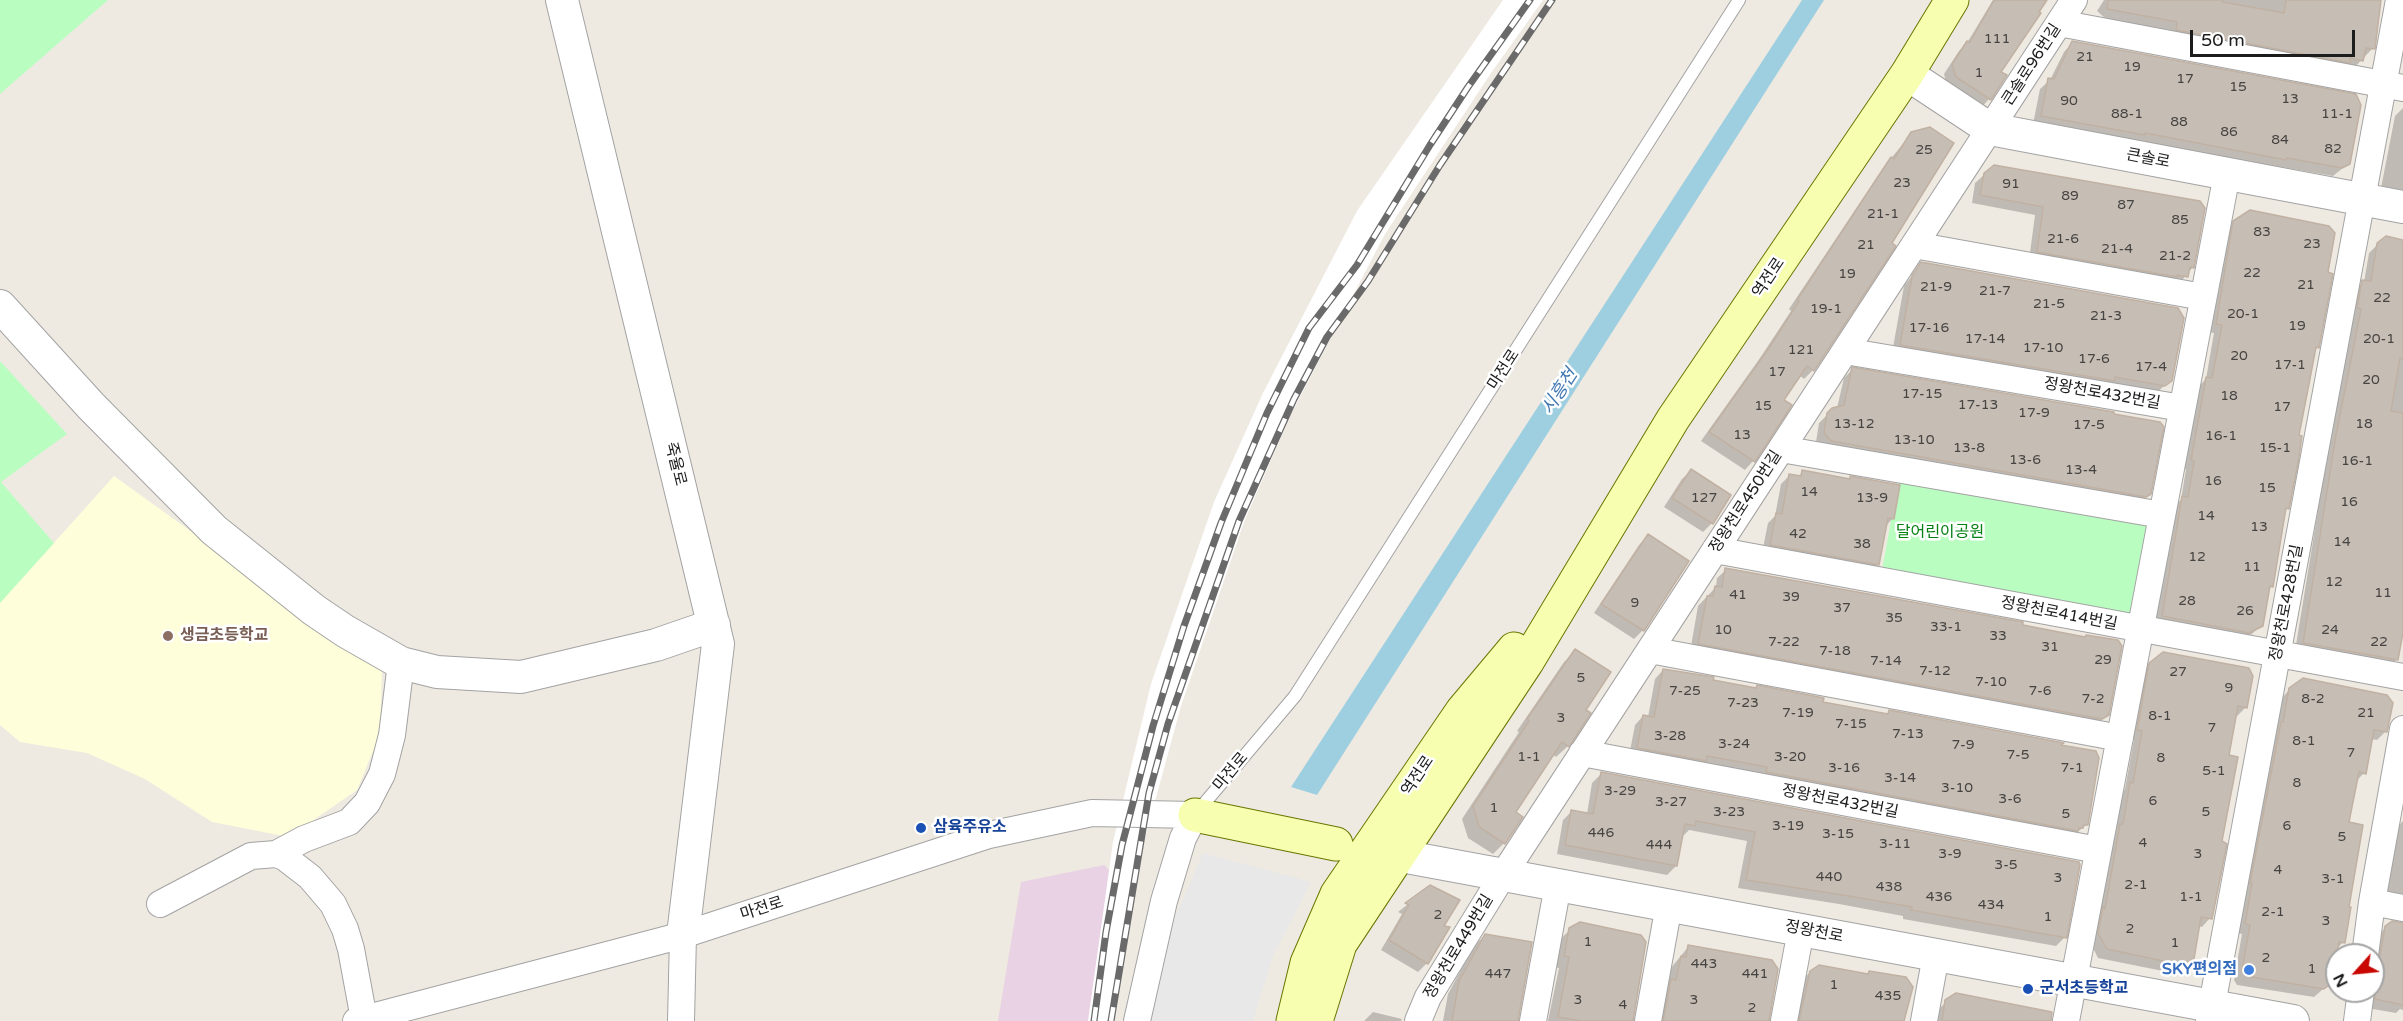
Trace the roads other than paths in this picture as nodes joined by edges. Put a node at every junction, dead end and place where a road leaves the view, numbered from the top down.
1 (562, 0) edge
2 (1739, 0) edge
3 (1952, 0) edge
4 (2074, 0) edge
5 (2399, 0) edge
6 (2059, 23) junction
7 (1907, 74) junction
8 (2393, 86) edge
9 (1990, 129) junction
10 (2227, 174) junction
11 (2362, 199) junction
12 (2403, 207) edge
13 (1914, 245) junction
14 (2203, 297) junction
15 (0, 306) edge
16 (1845, 351) junction
17 (2182, 408) junction
18 (1781, 449) junction
19 (2162, 515) junction
20 (1715, 550) junction
21 (714, 625) junction
22 (2140, 629) junction
23 (1650, 650) junction
24 (2277, 654) junction
25 (401, 663) junction
26 (2403, 677) edge
27 (2403, 729) edge
28 (2120, 738) junction
29 (1582, 753) junction
30 (2398, 791) edge
31 (1195, 815) junction
32 (1336, 844) joint
33 (2098, 850) junction
34 (1383, 852) junction
35 (276, 854) junction
36 (1503, 875) junction
37 (1558, 885) junction
38 (2372, 902) junction
39 (160, 904) dead end
40 (1669, 905) junction
41 (2403, 908) edge
42 (1801, 930) junction
43 (684, 935) junction
44 (2367, 943) edge
45 (1936, 955) junction
46 (2074, 981) junction
47 (2359, 1003) edge
48 (2210, 1014) edge
49 (360, 1020) edge
50 (681, 1021) edge
51 (1137, 1021) edge
52 (1293, 1021) edge
53 (1316, 1021) edge
54 (1418, 1021) edge
55 (1533, 1021) edge
56 (1648, 1021) edge
57 (1784, 1021) edge
58 (1924, 1021) edge
59 (2066, 1021) edge
60 (2293, 1021) edge
61 (2357, 1021) edge

1 - 21 street, 죽율로
2 - 31 lane, 마전로
3 - 7 main road, 역전로
4 - 6 street, 큰솔로96번길
5 - 8 street, 정왕천로428번길
6 - 8 street
6 - 9 street, 큰솔로96번길
7 - 9 street, 큰솔로
7 - 34 main road, 역전로
8 - 11 street, 정왕천로428번길
9 - 10 street, 큰솔로
9 - 13 street, 정왕천로450번길
10 - 11 street, 큰솔로
10 - 14 street, 정왕천로432번길
11 - 12 street, 큰솔로
11 - 24 street, 정왕천로428번길
13 - 14 street
13 - 16 street, 정왕천로450번길
14 - 17 street, 정왕천로432번길
15 - 25 street
16 - 17 street, 정왕천로432번길
16 - 18 street, 정왕천로450번길
17 - 19 street, 정왕천로432번길
18 - 19 street
18 - 20 street, 정왕천로450번길
19 - 22 street, 정왕천로432번길
20 - 22 street, 정왕천로414번길
20 - 23 street, 정왕천로450번길
21 - 25 street
21 - 43 street, 죽율로
22 - 24 street, 정왕천로414번길
22 - 28 street, 정왕천로432번길
23 - 28 street
23 - 29 street, 정왕천로450번길
24 - 26 street, 정왕천로414번길
24 - 48 street, 정왕천로428번길
25 - 35 street
27 - 30 street
28 - 33 street, 정왕천로432번길
29 - 33 street, 정왕천로432번길
29 - 36 street, 정왕천로450번길
30 - 38 street
31 - 32 main road
31 - 43 street, 마전로
31 - 51 street
32 - 34 street, 정왕천로
33 - 46 street, 정왕천로432번길
34 - 36 street, 정왕천로
34 - 52 main road, 역전로
34 - 53 main road, 역전로
35 - 39 street
35 - 49 street
36 - 37 street, 정왕천로
36 - 54 street, 정왕천로449번길
37 - 40 street, 정왕천로
37 - 55 street
38 - 41 street
38 - 44 street
40 - 42 street, 정왕천로
40 - 56 street
42 - 45 street, 정왕천로
42 - 57 street
43 - 49 street, 마전로
43 - 50 street
45 - 46 street, 정왕천로
45 - 58 street
46 - 48 street, 정왕천로
46 - 59 street, 정왕천로432번길
47 - 61 street
48 - 60 street, 정왕천로

